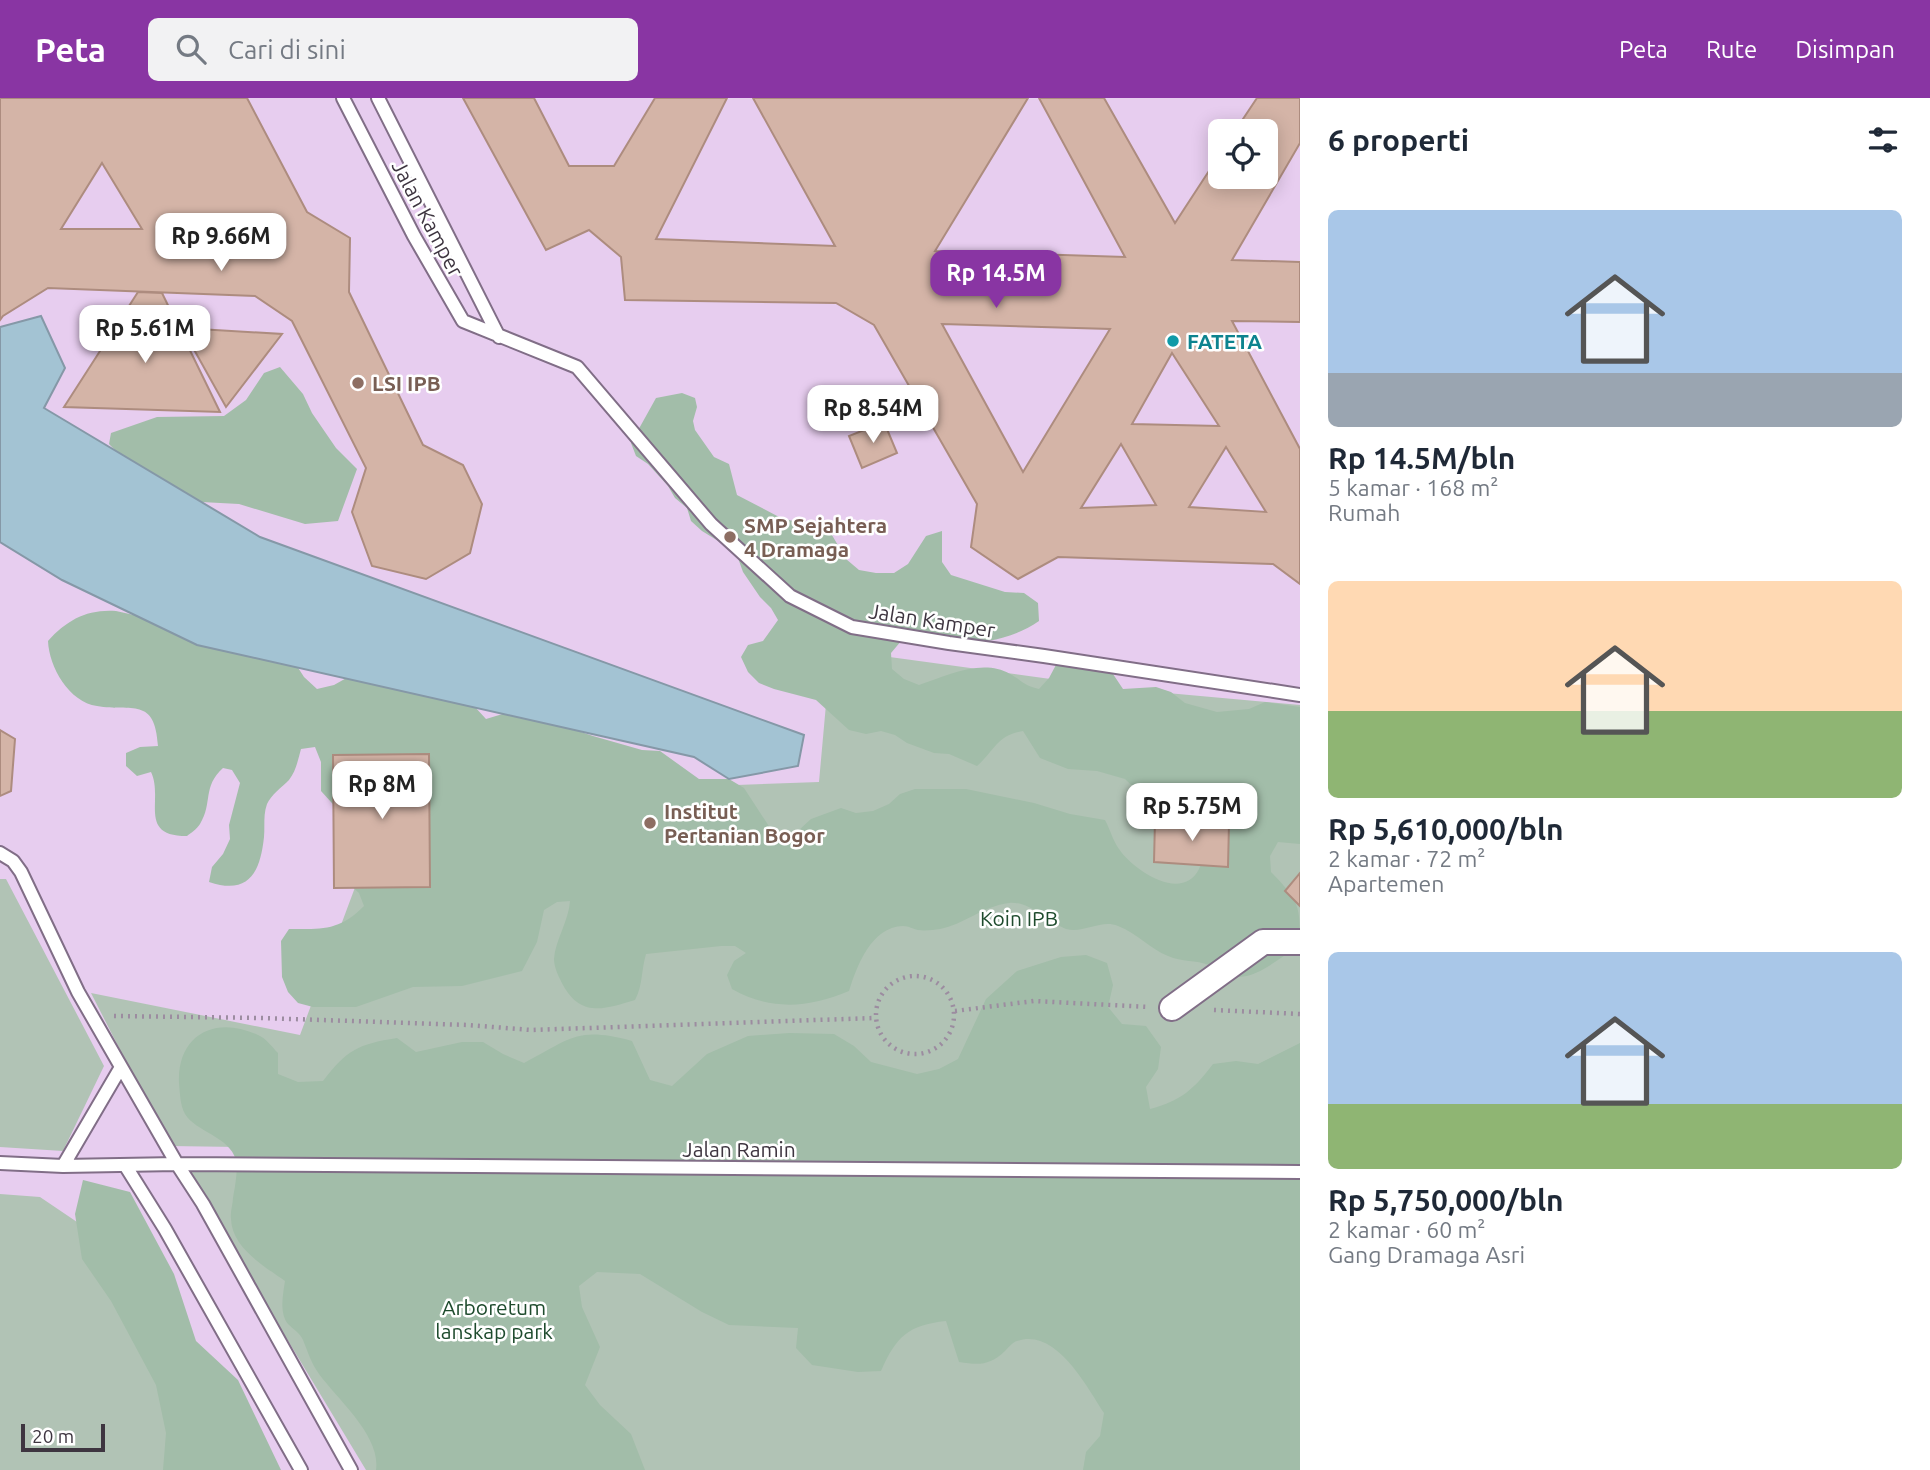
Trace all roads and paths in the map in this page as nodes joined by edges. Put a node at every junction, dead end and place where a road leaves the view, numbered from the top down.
1 (343, 98) edge
2 (378, 98) edge
3 (499, 337) junction
4 (1300, 695) edge
5 (0, 853) edge
6 (1300, 942) edge
7 (1172, 1008) junction
8 (955, 1011) junction
9 (1300, 1014) edge
10 (92, 1016) junction
11 (874, 1018) junction
12 (121, 1067) junction
13 (0, 1163) edge
14 (177, 1164) junction
15 (125, 1165) junction
16 (63, 1166) junction
17 (1300, 1172) edge
18 (301, 1470) edge
19 (351, 1470) edge

1 - 3 lane, Jalan Kamper
2 - 3 lane, Jalan Kamper
3 - 4 lane, Jalan Kamper
5 - 10 lane
6 - 7 street
7 - 8 path
7 - 9 path
8 - 11 path
8 - 11 path
10 - 11 path
10 - 12 lane
12 - 14 lane
12 - 16 lane
13 - 16 lane, Jalan Ramin
14 - 15 lane, Jalan Ramin
14 - 17 lane, Jalan Ramin
14 - 19 lane
15 - 16 lane, Jalan Ramin
15 - 18 lane

